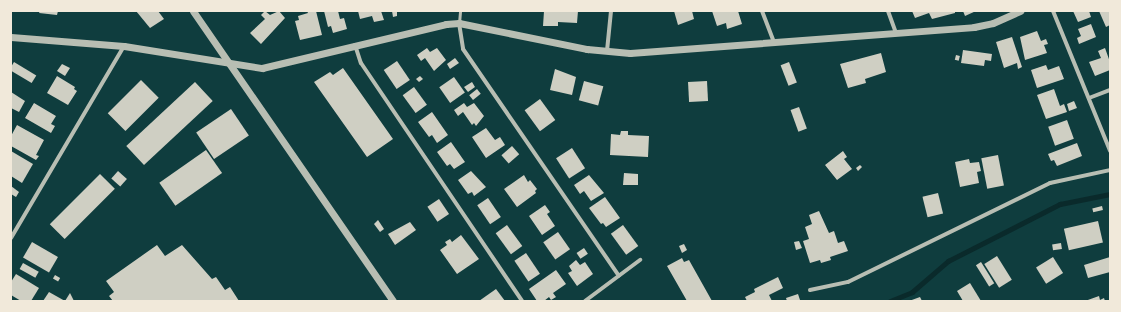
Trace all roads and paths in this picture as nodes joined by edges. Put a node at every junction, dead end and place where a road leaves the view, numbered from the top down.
1 (193, 11) edge
2 (460, 11) edge
3 (611, 11) edge
4 (762, 11) edge
5 (888, 11) edge
6 (1020, 11) edge
7 (1053, 11) edge
8 (459, 23) junction
9 (896, 33) junction
10 (11, 37) edge
11 (774, 42) junction
12 (355, 45) junction
13 (124, 46) junction
14 (607, 52) junction
15 (228, 63) junction
16 (1110, 90) edge
17 (1089, 98) junction
18 (1110, 151) edge
19 (1110, 170) edge
20 (11, 238) edge
21 (640, 260) dead end
22 (619, 276) junction
23 (810, 290) dead end
24 (393, 301) edge
25 (522, 301) edge
26 (585, 301) edge

1 - 15 street
2 - 8 lane
3 - 14 street
4 - 11 street
5 - 9 street
6 - 9 street
7 - 17 street
8 - 12 street
8 - 14 street
8 - 22 street
9 - 11 street
10 - 13 street
11 - 14 street
12 - 15 street
12 - 25 street
13 - 15 street
13 - 20 street
15 - 24 street
16 - 17 street
17 - 18 street
19 - 23 street
21 - 22 street
22 - 26 street

